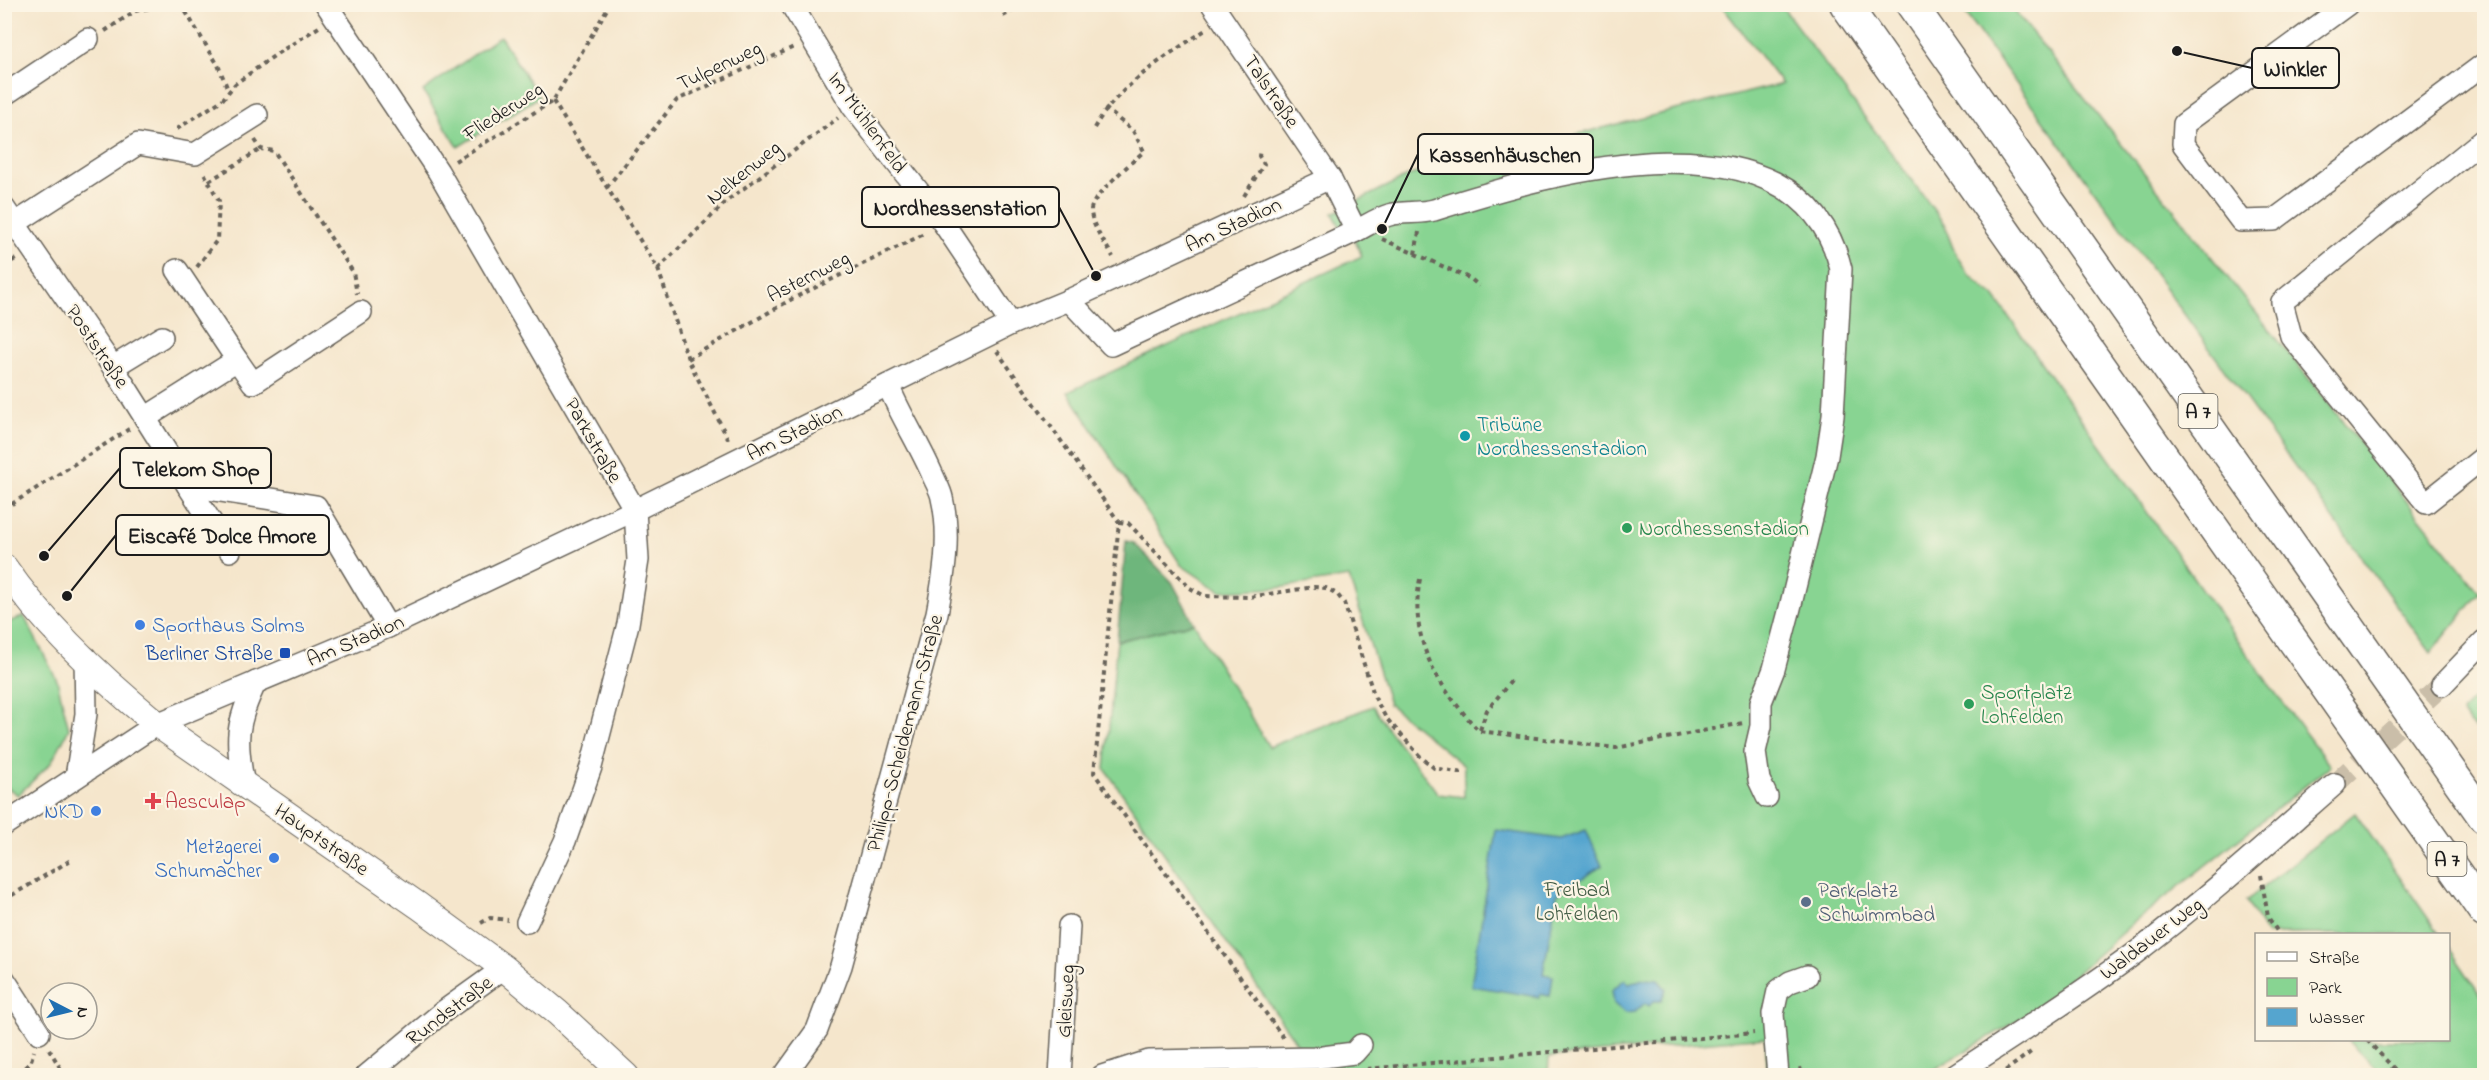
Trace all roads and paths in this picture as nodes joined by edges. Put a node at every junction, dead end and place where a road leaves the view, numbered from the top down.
1 (171, 4) edge
2 (181, 4) edge
3 (610, 4) edge
4 (791, 4) edge
5 (1026, 4) edge
6 (1845, 4) edge
7 (1911, 4) edge
8 (2348, 4) edge
9 (330, 11) edge
10 (1217, 12) edge
11 (1003, 16) dead end
12 (88, 39) joint
13 (811, 40) junction
14 (2484, 64) edge
15 (228, 92) junction
16 (4, 95) edge
17 (553, 102) junction
18 (853, 107) junction
19 (1105, 108) junction
20 (250, 119) joint
21 (1094, 128) dead end
22 (2484, 139) edge
23 (150, 146) junction
24 (261, 149) junction
25 (1260, 150) dead end
26 (195, 154) junction
27 (438, 171) junction
28 (1330, 178) junction
29 (209, 181) junction
30 (607, 187) junction
31 (9, 216) edge
32 (1241, 220) junction
33 (944, 224) junction
34 (1356, 231) junction
35 (658, 269) junction
36 (179, 274) joint
37 (1122, 275) junction
38 (1479, 286) dead end
39 (1069, 300) junction
40 (361, 312) joint
41 (1011, 324) junction
42 (987, 336) junction
43 (162, 338) dead end
44 (237, 360) junction
45 (688, 360) junction
46 (113, 368) junction
47 (888, 385) junction
48 (145, 418) junction
49 (2484, 457) edge
50 (738, 459) junction
51 (188, 486) junction
52 (4, 509) edge
53 (635, 510) junction
54 (1119, 522) junction
55 (230, 551) dead end
56 (5, 569) edge
57 (1420, 579) dead end
58 (388, 627) junction
59 (2484, 641) edge
60 (84, 657) junction
61 (1512, 680) dead end
62 (256, 682) junction
63 (2442, 685) tunnel mouth
64 (157, 724) junction
65 (1761, 726) junction
66 (1479, 731) junction
67 (1463, 773) dead end
68 (76, 777) junction
69 (2335, 784) tunnel mouth
70 (244, 785) junction
71 (1767, 797) dead end
72 (2484, 818) edge
73 (4, 825) edge
74 (71, 860) dead end
75 (2248, 861) junction
76 (4, 900) edge
77 (2484, 912) edge
78 (526, 922) joint
79 (1069, 926) dead end
80 (2278, 933) edge
81 (465, 940) junction
82 (504, 968) junction
83 (1806, 976) dead end
84 (4, 979) edge
85 (1774, 1032) junction
86 (39, 1033) joint
87 (44, 1041) edge
88 (2368, 1041) edge
89 (1361, 1045) dead end
90 (1298, 1058) junction
91 (1363, 1069) dead end
92 (10, 1076) edge
93 (65, 1076) edge
94 (366, 1076) edge
95 (626, 1076) edge
96 (784, 1076) edge
97 (1060, 1076) edge
98 (1102, 1076) edge
99 (1778, 1076) edge
100 (1953, 1076) edge
101 (2401, 1076) edge

1 - 12 path
2 - 15 path
3 - 17 path, Fliederweg
4 - 13 street, Im Mühlenfeld
5 - 11 path
6 - 77 highway, A 7
7 - 72 highway, A 7
8 - 14 street
9 - 15 path
9 - 27 street, Parkstraße
10 - 19 path
10 - 28 street, Talstraße
12 - 16 street
13 - 18 street, Im Mühlenfeld
13 - 30 path, Tulpenweg
15 - 23 path
17 - 27 path, Fliederweg
17 - 30 path
18 - 33 street, Im Mühlenfeld
18 - 35 path, Nelkenweg
19 - 21 path
19 - 37 path
20 - 24 path
20 - 26 street
22 - 49 street
23 - 26 street
23 - 31 street
24 - 29 path
24 - 40 path
25 - 32 path
26 - 29 path
27 - 53 street, Parkstraße
28 - 32 street, Am Stadion
28 - 34 street, Talstraße
29 - 36 path
30 - 35 path
31 - 46 street, Poststraße
32 - 37 street, Am Stadion
33 - 41 street, Im Mühlenfeld
33 - 45 path, Asternweg
34 - 38 path
34 - 39 street
34 - 65 street
35 - 45 path
36 - 44 street
37 - 39 street, Am Stadion
39 - 41 street, Am Stadion
40 - 44 street
41 - 42 street, Am Stadion
42 - 47 street, Am Stadion
42 - 54 path
43 - 46 street
44 - 48 street
45 - 50 path
46 - 48 street, Poststraße
47 - 50 street, Am Stadion
47 - 96 street, Philipp-Scheidemann-Straße
48 - 51 street, Poststraße
48 - 52 path
50 - 53 street, Am Stadion
51 - 55 street, Poststraße
51 - 58 street
53 - 58 street, Am Stadion
53 - 78 street, Parkstraße
54 - 67 path
54 - 90 path
56 - 60 main road, Hauptstraße
57 - 66 path
58 - 62 street, Am Stadion
59 - 63 street
60 - 64 main road, Hauptstraße
60 - 68 street
61 - 66 path
62 - 64 street, Am Stadion
62 - 70 street
64 - 68 street
64 - 70 main road, Hauptstraße
65 - 66 path
65 - 71 street
68 - 73 street
69 - 75 street, Waldauer Weg
70 - 81 main road, Hauptstraße
74 - 76 path
75 - 80 path
75 - 100 street, Waldauer Weg
78 - 81 path
79 - 97 street, Gleisweg
81 - 82 main road, Hauptstraße
82 - 94 street, Rundstraße
82 - 95 main road, Hauptstraße
83 - 85 street
84 - 86 street
85 - 91 path
85 - 99 street
86 - 92 path
87 - 93 path
88 - 101 path
89 - 90 street
90 - 98 street

